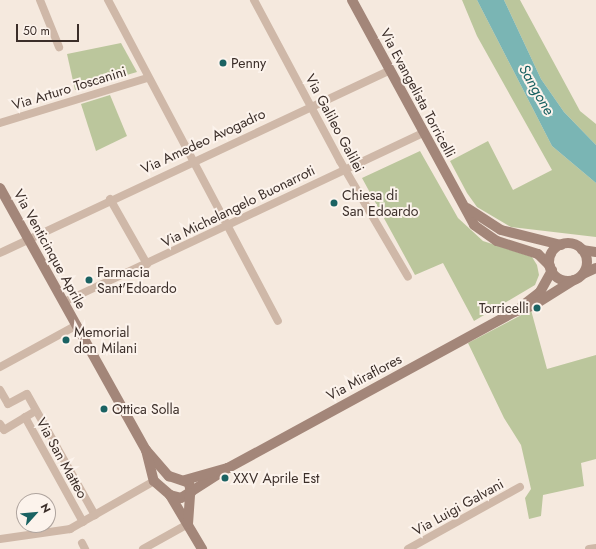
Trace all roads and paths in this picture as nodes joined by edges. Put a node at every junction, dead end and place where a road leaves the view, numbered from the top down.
1 (40, 0) edge
2 (108, 0) edge
3 (254, 0) edge
4 (352, 0) edge
5 (59, 47) dead end
6 (390, 70) junction
7 (147, 78) junction
8 (311, 105) junction
9 (0, 123) edge
10 (423, 133) junction
11 (192, 161) junction
12 (345, 170) junction
13 (0, 188) edge
14 (110, 199) junction
15 (458, 200) junction
16 (227, 226) junction
17 (29, 239) junction
18 (561, 245) junction
19 (582, 250) junction
20 (596, 252) edge
21 (0, 253) edge
22 (147, 264) junction
23 (551, 268) junction
24 (596, 268) edge
25 (408, 277) dead end
26 (578, 277) junction
27 (64, 302) junction
28 (514, 312) junction
29 (278, 321) dead end
30 (77, 324) junction
31 (0, 367) edge
32 (0, 390) edge
33 (36, 411) junction
34 (25, 417) junction
35 (0, 424) edge
36 (146, 450) junction
37 (228, 468) junction
38 (162, 469) junction
39 (154, 479) junction
40 (184, 480) junction
41 (520, 487) dead end
42 (190, 493) junction
43 (170, 495) junction
44 (95, 515) junction
45 (83, 522) junction
46 (188, 524) junction
47 (0, 539) edge
48 (596, 548) edge
49 (143, 549) edge
50 (202, 549) edge
51 (408, 549) edge
52 (588, 549) edge

1 - 5 street
2 - 7 street
3 - 8 street, Via Galileo Galilei
4 - 6 street, Via Evangelista Torricelli
6 - 8 street, Via Amedeo Avogadro
6 - 10 street, Via Evangelista Torricelli
7 - 9 street, Via Arturo Toscanini
7 - 11 street
8 - 11 street, Via Amedeo Avogadro
8 - 12 street, Via Galileo Galilei
10 - 12 street, Via Michelangelo Buonarroti
10 - 15 street, Via Evangelista Torricelli
11 - 14 street, Via Amedeo Avogadro
11 - 16 street
12 - 16 street, Via Michelangelo Buonarroti
12 - 25 street, Via Galileo Galilei
13 - 17 street, Via Venticinque Aprile
14 - 17 street, Via Amedeo Avogadro
14 - 22 street
15 - 18 street, Via Evangelista Torricelli
15 - 23 street, Via Evangelista Torricelli
16 - 22 street, Via Michelangelo Buonarroti
16 - 29 street
17 - 21 street, Via Amedeo Avogadro
17 - 27 street, Via Venticinque Aprile
18 - 19 street
18 - 23 street
19 - 20 street
19 - 26 street
22 - 27 street, Via Michelangelo Buonarroti
23 - 26 street
23 - 28 street, Via Miraflores
24 - 26 street, Via Miraflores
26 - 28 street, Via Miraflores
27 - 30 street, Via Venticinque Aprile
28 - 37 street, Via Miraflores
30 - 31 street
30 - 36 street, Via Venticinque Aprile
32 - 33 street, Via San Matteo
33 - 34 street, Via San Matteo
33 - 44 street, Via San Matteo
34 - 35 street
34 - 45 street, Via San Matteo
36 - 38 street, Via Venticinque Aprile
36 - 39 street, Via Venticinque Aprile
37 - 40 street, Via Miraflores
37 - 42 street, Via Miraflores
38 - 39 street
38 - 40 street
39 - 43 street
39 - 44 street
40 - 42 street
41 - 51 street, Via Luigi Galvani
42 - 43 street
42 - 46 street
43 - 46 street
44 - 45 street
45 - 47 street
46 - 49 street
46 - 50 street
48 - 52 street

